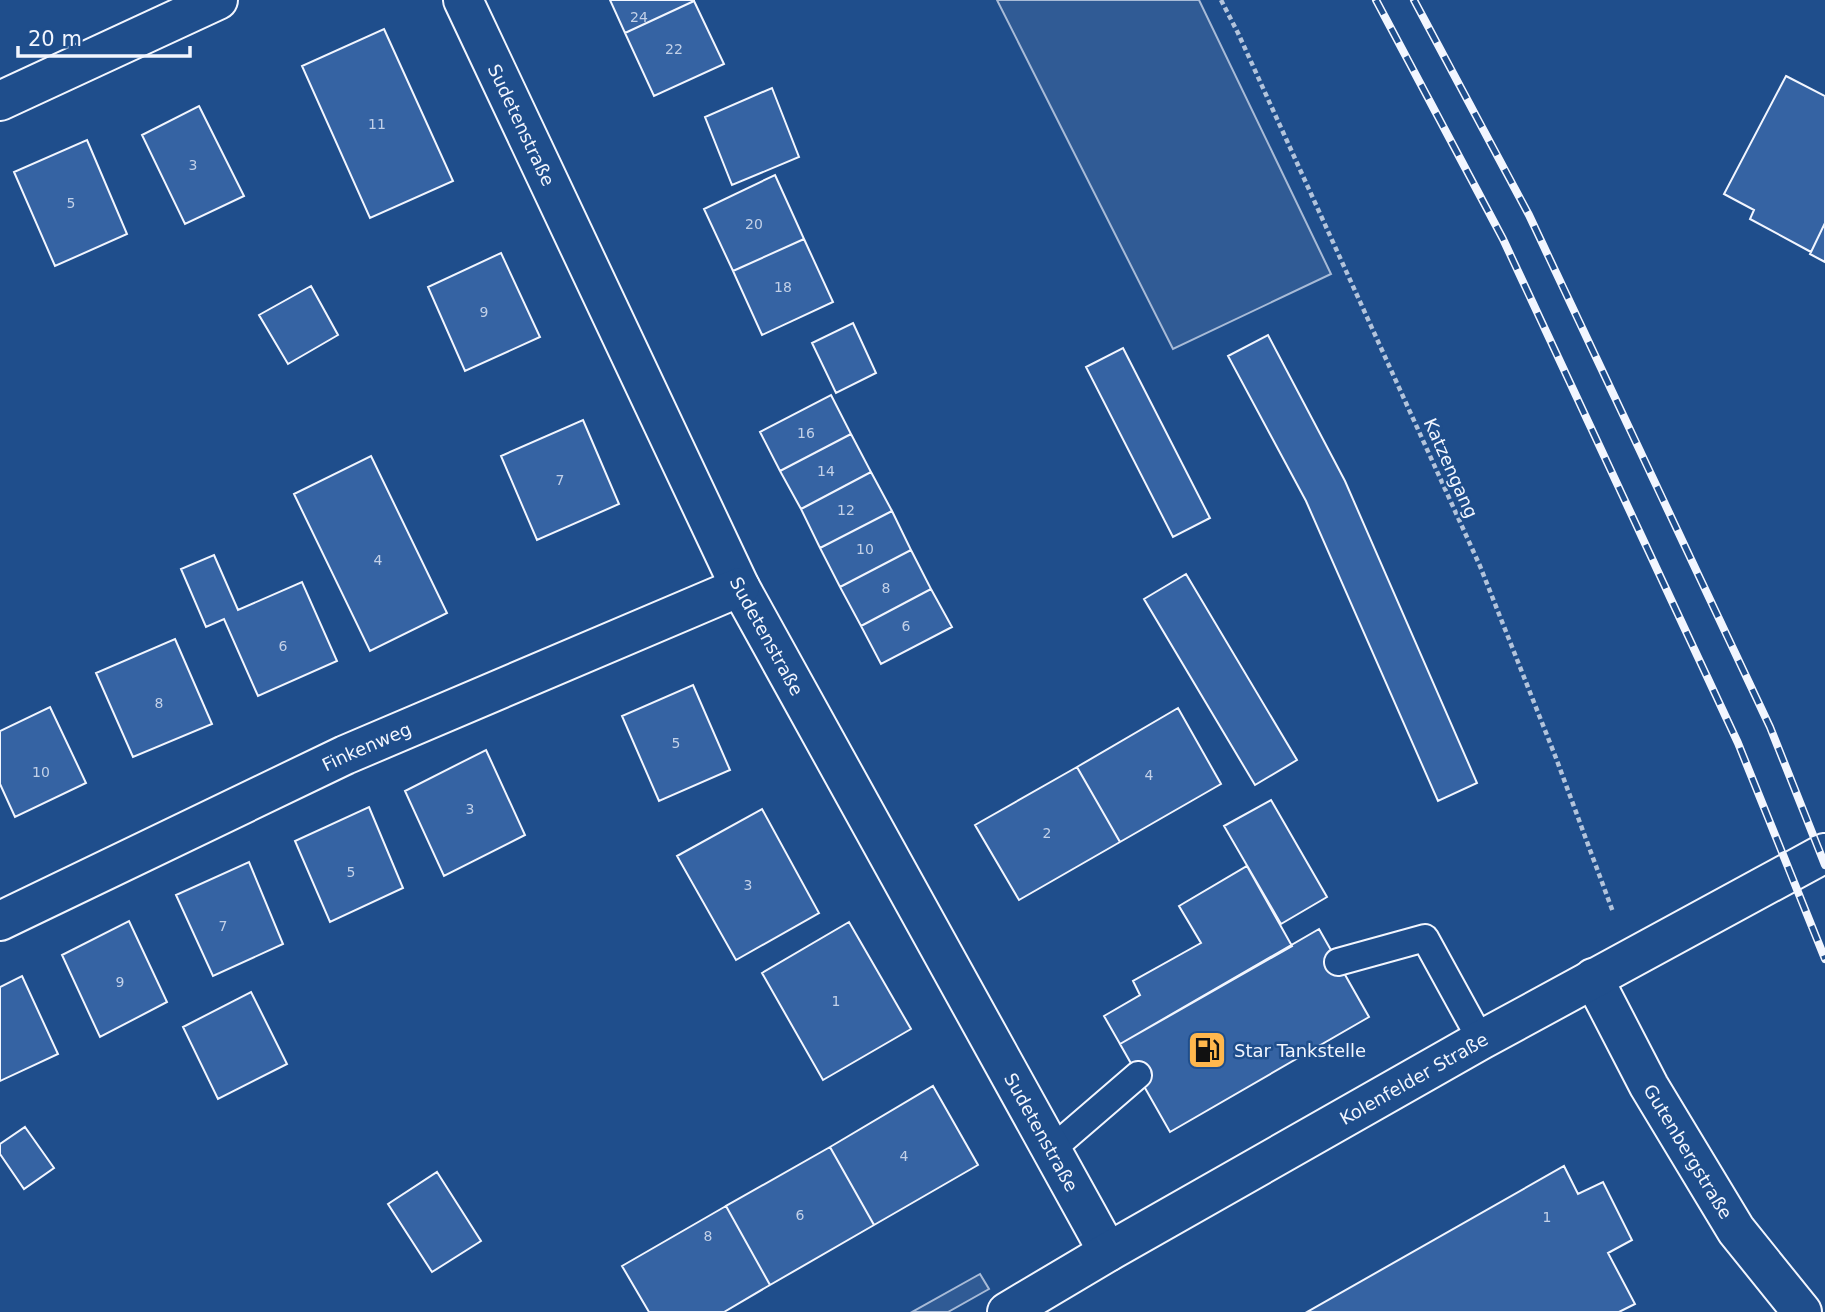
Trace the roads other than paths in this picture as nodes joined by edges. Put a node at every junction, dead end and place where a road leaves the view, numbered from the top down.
1 (218, 0) edge
2 (463, 0) edge
3 (0, 101) edge
4 (740, 587) junction
5 (1825, 853) edge
6 (0, 922) edge
7 (1338, 962) dead end
8 (1593, 978) junction
9 (1481, 1040) junction
10 (1138, 1075) dead end
11 (1051, 1150) junction
12 (1108, 1252) junction
13 (1007, 1312) edge
14 (1802, 1312) edge

1 - 3 street
2 - 4 street, Sudetenstraße
4 - 6 street, Finkenweg
4 - 11 street, Sudetenstraße
5 - 8 street, Kolenfelder Straße
7 - 9 lane
8 - 9 street, Kolenfelder Straße
8 - 14 street, Gutenbergstraße
9 - 12 street, Kolenfelder Straße
10 - 11 lane
11 - 12 street, Sudetenstraße
12 - 13 street, Kolenfelder Straße

